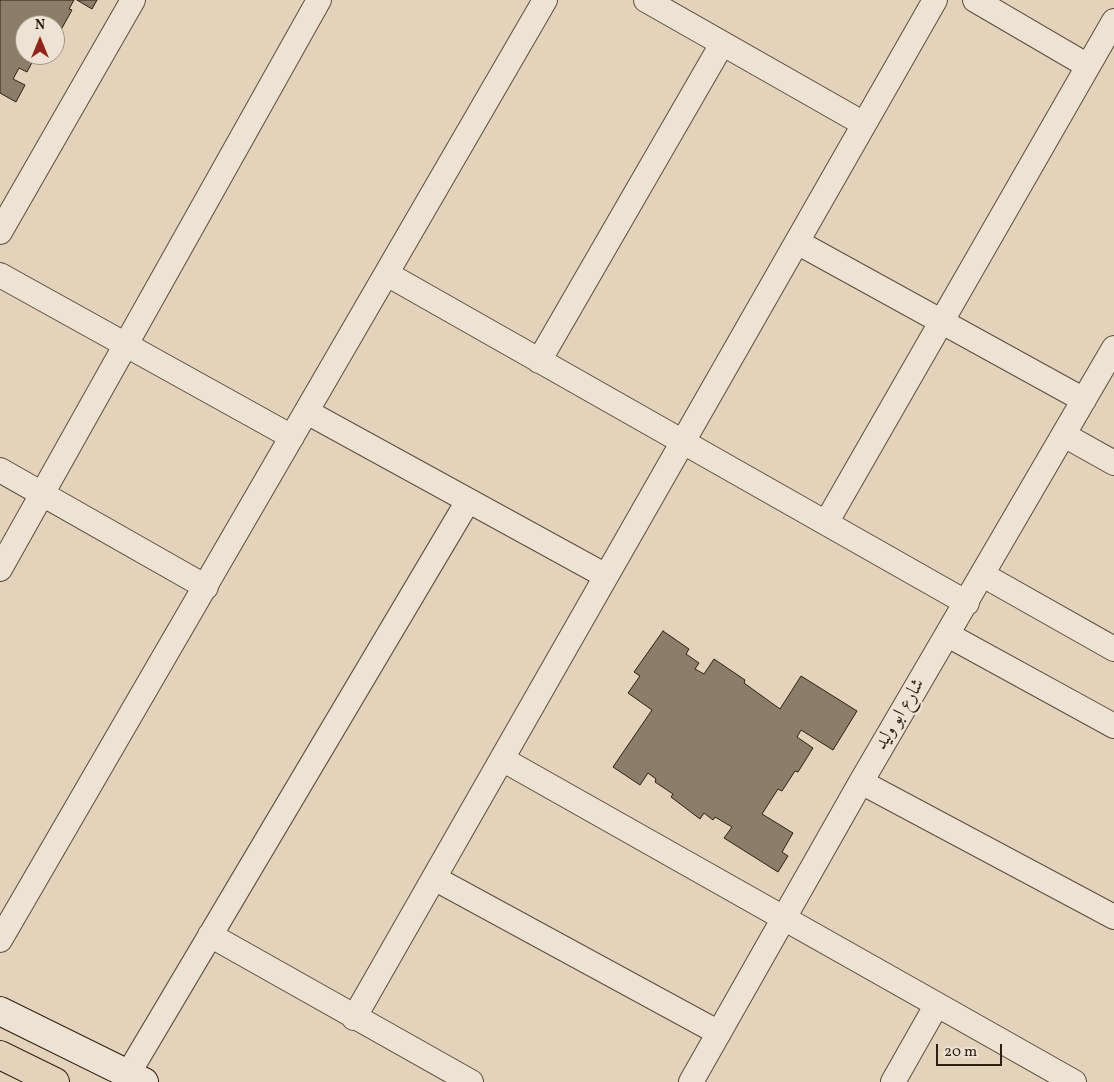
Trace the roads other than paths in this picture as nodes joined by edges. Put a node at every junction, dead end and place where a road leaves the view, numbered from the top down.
1 (133, 0) edge
2 (545, 0) edge
3 (646, 0) edge
4 (935, 0) edge
5 (975, 0) edge
6 (315, 1) edge
7 (1114, 21) edge
8 (722, 44) junction
9 (1088, 66) junction
10 (864, 124) junction
11 (0, 232) edge
12 (797, 242) junction
13 (387, 274) junction
14 (0, 275) edge
15 (942, 322) junction
16 (126, 344) junction
17 (1114, 348) edge
18 (539, 360) junction
19 (1084, 400) junction
20 (307, 412) junction
21 (1064, 435) junction
22 (292, 437) junction
23 (683, 442) junction
24 (1114, 463) edge
25 (0, 470) edge
26 (42, 494) junction
27 (468, 500) junction
28 (826, 523) junction
29 (0, 569) edge
30 (983, 575) junction
31 (606, 576) junction
32 (206, 587) junction
33 (967, 603) junction
34 (948, 635) junction
35 (1114, 650) edge
36 (1114, 726) edge
37 (502, 759) junction
38 (861, 782) junction
39 (434, 878) junction
40 (1114, 917) edge
41 (784, 920) junction
42 (210, 935) junction
43 (0, 940) edge
44 (936, 1006) junction
45 (0, 1011) edge
46 (354, 1018) junction
47 (718, 1033) junction
48 (0, 1055) edge
49 (136, 1078) edge
50 (56, 1082) edge
51 (471, 1082) edge
52 (691, 1082) edge
53 (893, 1082) edge
54 (1074, 1082) edge

1 - 11 street
2 - 13 street
3 - 8 street
4 - 10 street
5 - 9 street
6 - 16 street
7 - 9 street
8 - 10 street
8 - 18 street
9 - 15 street
10 - 12 street
12 - 15 street
12 - 23 street
13 - 18 street
13 - 20 street
14 - 16 street
15 - 19 street
15 - 28 street
16 - 22 street
16 - 26 street
17 - 19 street, شارع ابو وليد
18 - 23 street
19 - 21 street, شارع ابو وليد
20 - 22 street
20 - 27 street
21 - 24 street
21 - 30 street, شارع ابو وليد
22 - 32 street
23 - 28 street
23 - 31 street
25 - 26 street
26 - 29 street
26 - 32 street
27 - 31 street
27 - 42 street
28 - 33 street
30 - 33 street, شارع ابو وليد
30 - 35 street
31 - 37 street
32 - 43 street
33 - 34 street, شارع ابو وليد
34 - 36 street
34 - 38 street, شارع ابو وليد
37 - 39 street
37 - 41 street
38 - 40 street
38 - 41 street, شارع ابو وليد
39 - 46 street
39 - 47 street
41 - 44 street
41 - 47 street, شارع ابو وليد
42 - 46 street
42 - 49 street
44 - 53 street
44 - 54 street
45 - 49 street
46 - 51 street
47 - 52 street, شارع ابو وليد
48 - 50 main road

